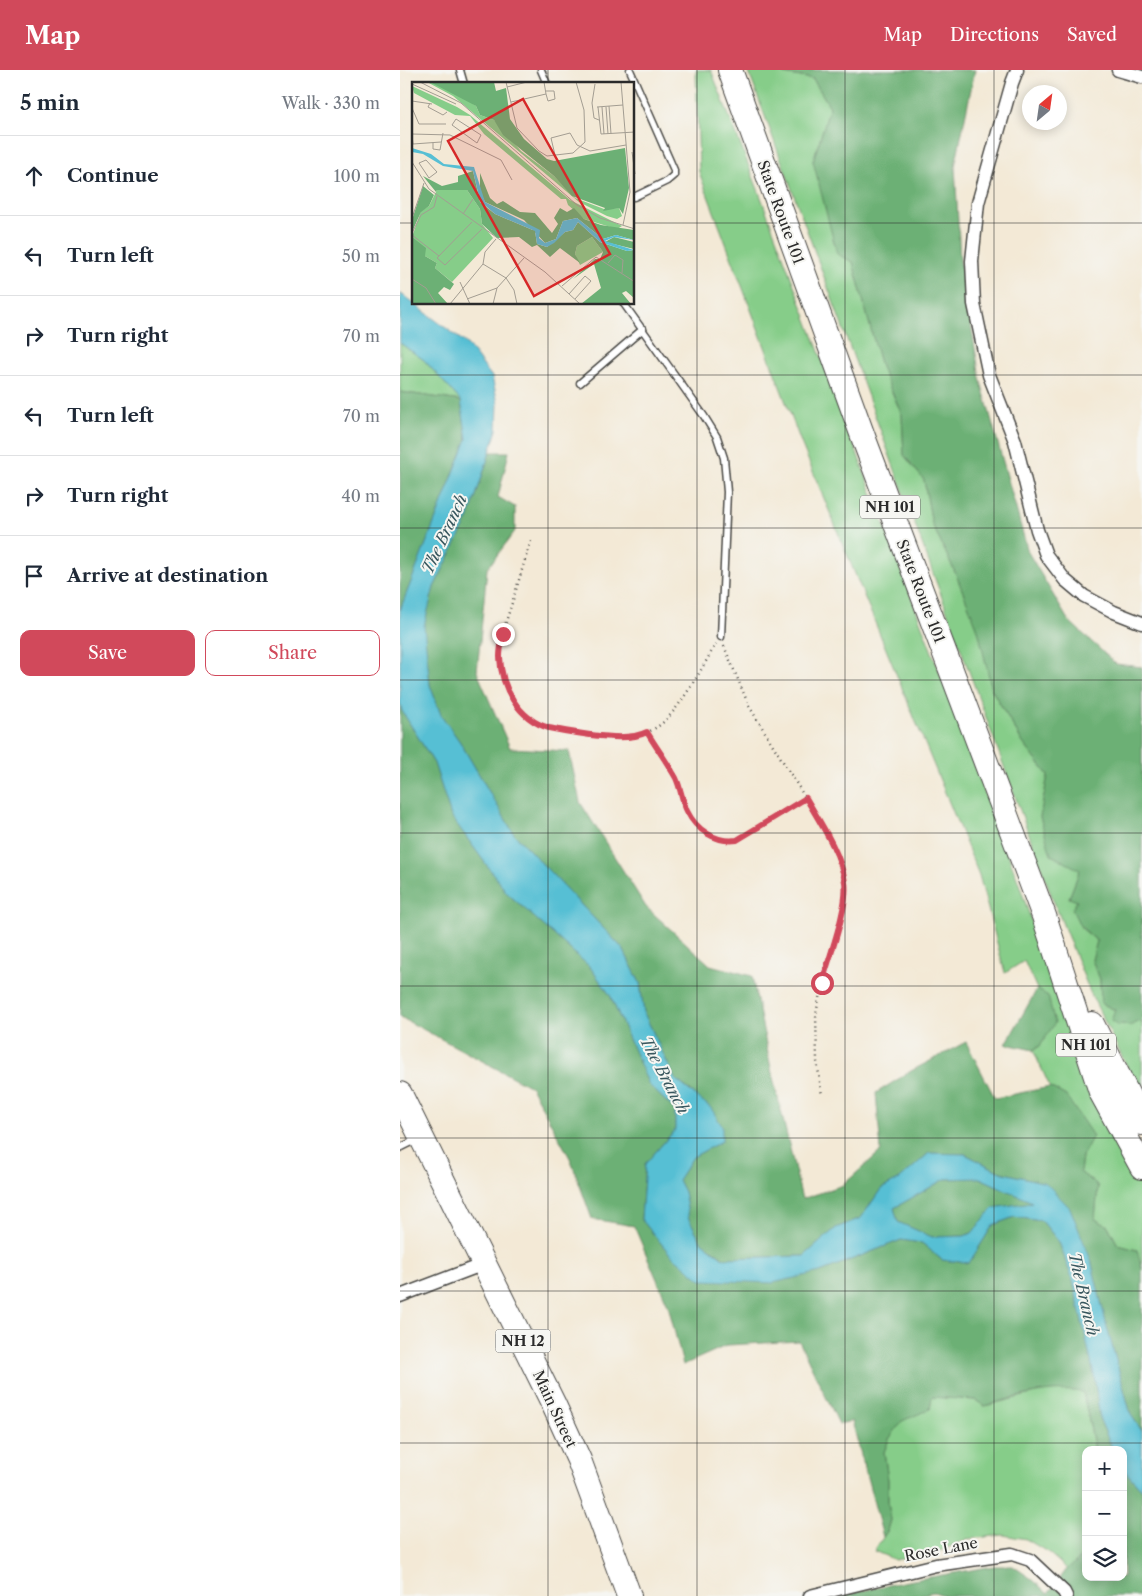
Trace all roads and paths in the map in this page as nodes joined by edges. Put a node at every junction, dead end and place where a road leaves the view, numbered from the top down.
1 (541, 70) edge
2 (630, 70) edge
3 (728, 70) edge
4 (1017, 70) edge
5 (1118, 70) edge
6 (1142, 77) edge
7 (546, 82) edge
8 (635, 197) edge
9 (625, 305) edge
10 (643, 329) junction
11 (580, 383) dead end
12 (531, 540) dead end
13 (1142, 623) edge
14 (721, 637) junction
15 (647, 732) junction
16 (806, 798) junction
17 (1044, 916) junction
18 (400, 1094) edge
19 (822, 1096) dead end
20 (1142, 1123) edge
21 (422, 1138) junction
22 (400, 1148) edge
23 (1142, 1167) edge
24 (484, 1264) junction
25 (400, 1296) edge
26 (629, 1596) edge
27 (810, 1596) edge
28 (1066, 1596) edge

1 - 7 lane
2 - 8 lane
3 - 17 highway, State Route 101 / NH 101
4 - 13 street
5 - 6 street
9 - 10 lane
10 - 11 lane
10 - 14 lane
12 - 15 path
14 - 15 path
14 - 16 path
15 - 16 path
16 - 19 path
17 - 20 highway, State Route 101 / NH 101
17 - 23 highway, State Route 101 / NH 101
18 - 21 highway, Main Street / NH 12
21 - 22 lane
21 - 24 highway, Main Street / NH 12
24 - 25 street
24 - 26 highway, Main Street / NH 12
27 - 28 street, Rose Lane

